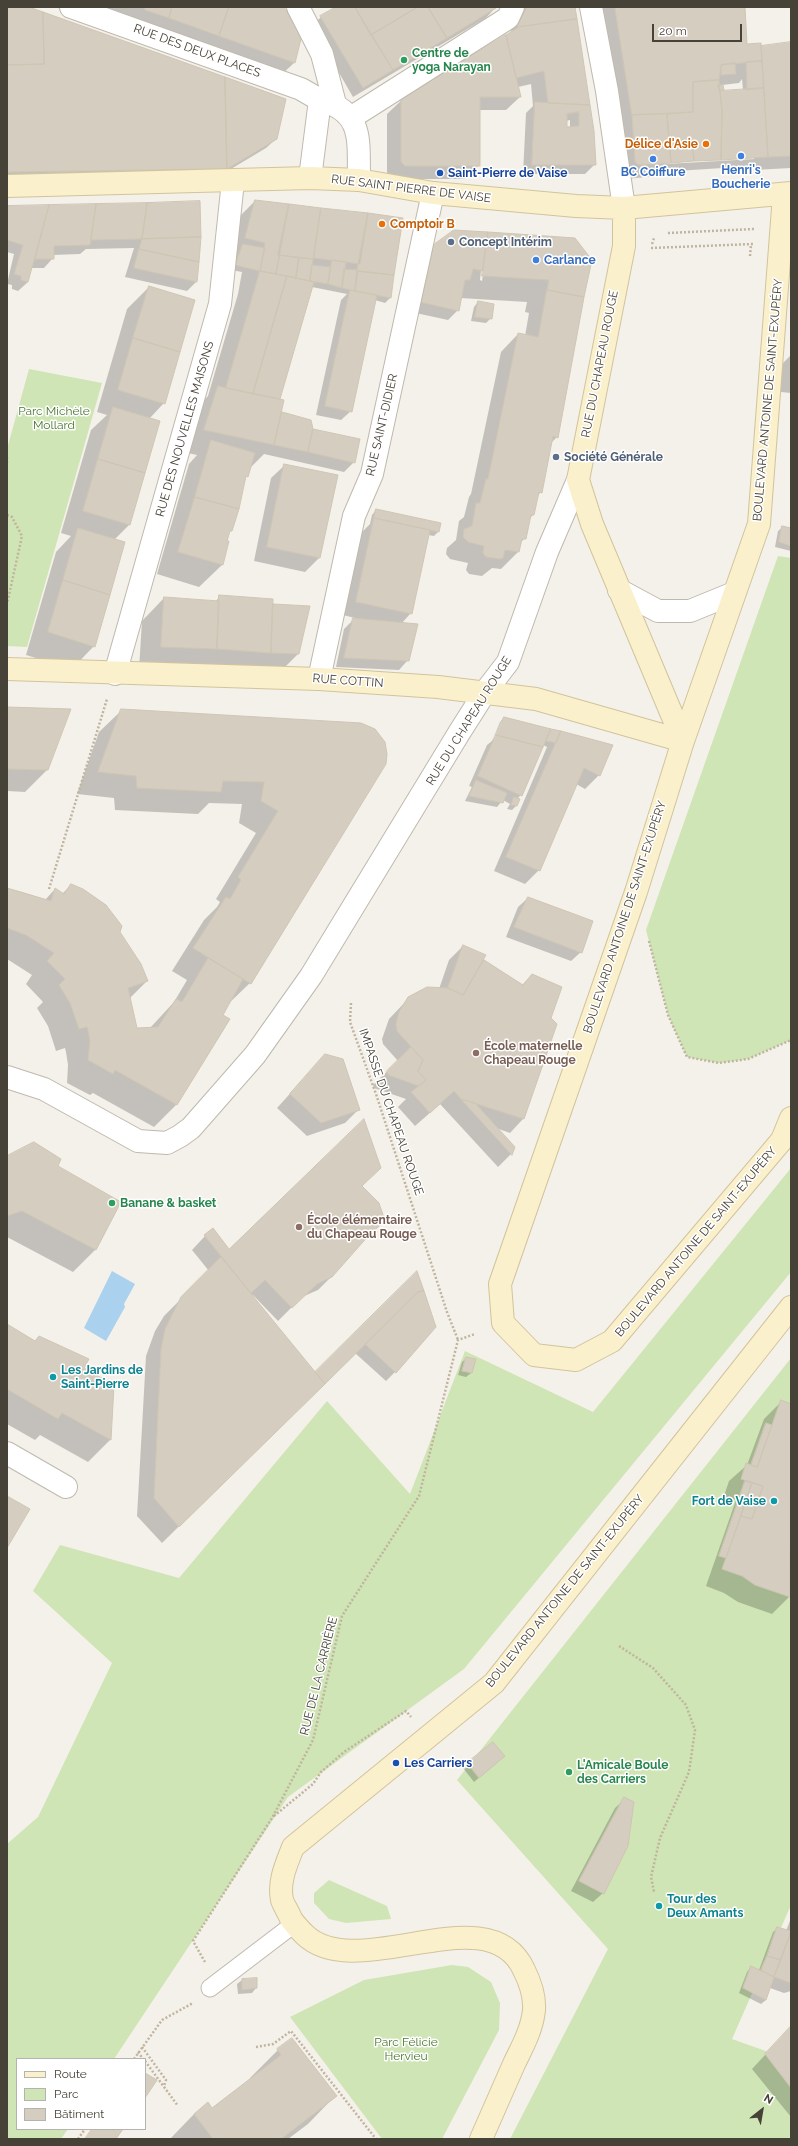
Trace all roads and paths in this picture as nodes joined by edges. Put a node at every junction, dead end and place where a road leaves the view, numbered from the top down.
1 (72, 7) edge
2 (513, 7) edge
3 (591, 7) edge
4 (303, 9) edge
5 (327, 102) junction
6 (352, 117) junction
7 (310, 178) junction
8 (359, 180) junction
9 (233, 181) junction
10 (7, 186) edge
11 (433, 192) junction
12 (787, 194) edge
13 (624, 208) junction
14 (756, 242) dead end
15 (751, 245) junction
16 (644, 248) dead end
17 (750, 260) dead end
18 (7, 457) edge
19 (7, 463) edge
20 (578, 480) junction
21 (7, 515) edge
22 (619, 590) junction
23 (734, 593) junction
24 (7, 604) edge
25 (7, 669) edge
26 (114, 674) junction
27 (319, 679) junction
28 (486, 692) junction
29 (683, 741) junction
30 (49, 890) dead end
31 (649, 940) dead end
32 (351, 1003) dead end
33 (791, 1040) edge
34 (7, 1076) edge
35 (791, 1118) edge
36 (791, 1307) edge
37 (475, 1334) dead end
38 (458, 1340) junction
39 (7, 1453) edge
40 (66, 1487) dead end
41 (619, 1646) dead end
42 (430, 1735) junction
43 (272, 1818) junction
44 (654, 1892) dead end
45 (294, 1924) junction
46 (210, 1988) junction
47 (256, 2047) dead end
48 (142, 2048) junction
49 (138, 2052) junction
50 (135, 2058) edge
51 (142, 2058) edge
52 (146, 2063) edge
53 (164, 2086) junction
54 (178, 2106) dead end
55 (84, 2130) edge
56 (78, 2139) edge
57 (376, 2139) edge
58 (481, 2139) edge

1 - 5 street, RUE DES DEUX PLACES
2 - 6 street
3 - 13 street, RUE DU CHAPEAU ROUGE
4 - 5 street
5 - 6 street, RUE DES DEUX PLACES
5 - 7 street
6 - 8 street
7 - 8 street, RUE SAINT PIERRE DE VAISE
7 - 9 street, RUE SAINT PIERRE DE VAISE
8 - 11 street, RUE SAINT PIERRE DE VAISE
9 - 10 street, RUE SAINT PIERRE DE VAISE
9 - 26 street, RUE DES NOUVELLES MAISONS
11 - 13 street, RUE SAINT PIERRE DE VAISE
11 - 27 street, RUE SAINT-DIDIER
12 - 13 street, RUE SAINT PIERRE DE VAISE
12 - 23 street, BOULEVARD ANTOINE DE SAINT-EXUPÉRY
13 - 20 street, RUE DU CHAPEAU ROUGE
14 - 15 path
15 - 16 path
15 - 17 path
18 - 19 path
20 - 22 street
20 - 28 street, RUE DU CHAPEAU ROUGE
21 - 24 path
22 - 23 street
22 - 29 street
23 - 29 street, BOULEVARD ANTOINE DE SAINT-EXUPÉRY
25 - 26 street, RUE COTTIN
26 - 27 street, RUE COTTIN
26 - 30 path
27 - 28 street, RUE COTTIN
28 - 29 street, RUE COTTIN
28 - 34 street, RUE DU CHAPEAU ROUGE
29 - 35 street, BOULEVARD ANTOINE DE SAINT-EXUPÉRY
31 - 33 path
32 - 38 path, IMPASSE DU CHAPEAU ROUGE
36 - 42 street, BOULEVARD ANTOINE DE SAINT-EXUPÉRY
37 - 38 path
38 - 43 path, RUE DE LA CARRIÈRE
39 - 40 street
41 - 44 path
42 - 43 path
42 - 45 street, BOULEVARD ANTOINE DE SAINT-EXUPÉRY
43 - 46 path, RUE DE LA CARRIÈRE
45 - 46 lane
45 - 58 street, BOULEVARD ANTOINE DE SAINT-EXUPÉRY
46 - 48 path
47 - 57 path
48 - 49 path
48 - 53 path
49 - 50 path
49 - 51 path
52 - 53 path
53 - 54 path
55 - 56 path

